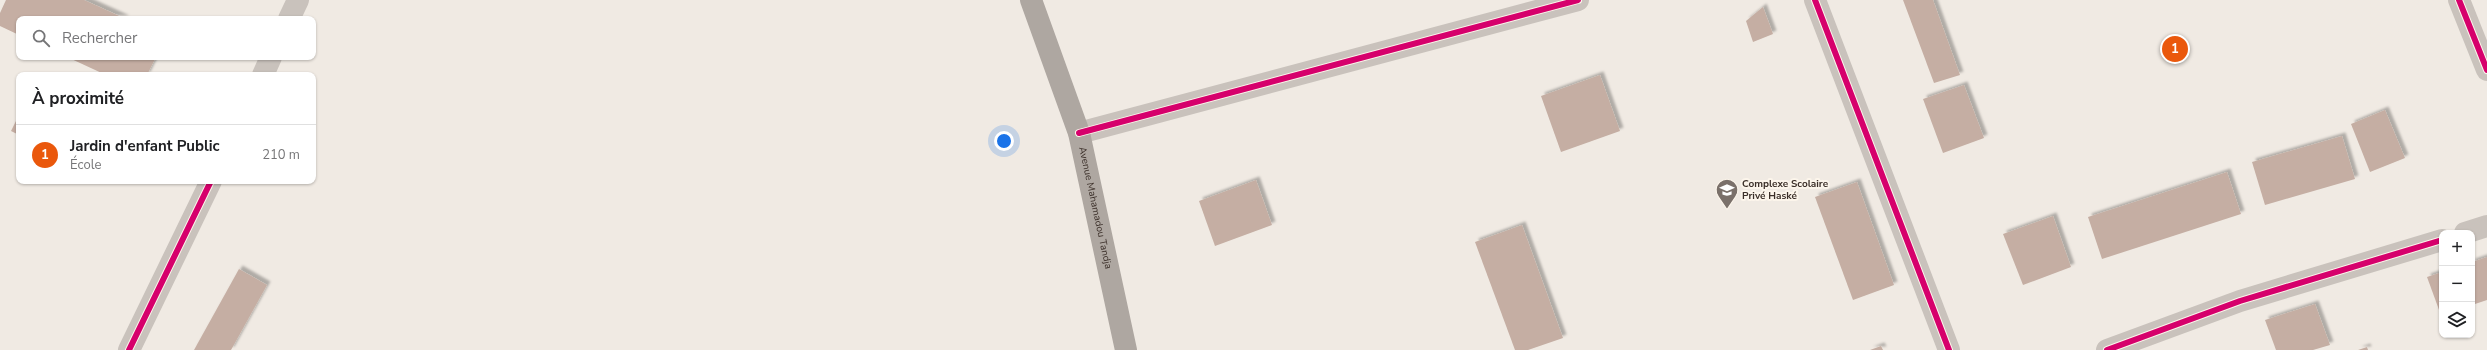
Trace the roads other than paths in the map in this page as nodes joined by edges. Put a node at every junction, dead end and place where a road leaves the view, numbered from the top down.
1 (298, 0) edge
2 (1031, 0) edge
3 (1578, 0) edge
4 (1815, 0) edge
5 (2459, 0) edge
6 (290, 16) edge
7 (270, 60) edge
8 (2487, 70) edge
9 (264, 72) edge
10 (1079, 133) junction
11 (210, 184) edge
12 (2487, 226) edge
13 (2474, 230) edge
14 (2439, 241) edge
15 (129, 350) edge
16 (1126, 350) edge
17 (1949, 350) edge
18 (2107, 350) edge

1 - 6 street
2 - 10 main road, Avenue Mahamadou Tandja
3 - 10 street
4 - 17 street
5 - 8 street
7 - 9 street
10 - 16 main road, Avenue Mahamadou Tandja
11 - 15 street
12 - 13 street
14 - 18 street

